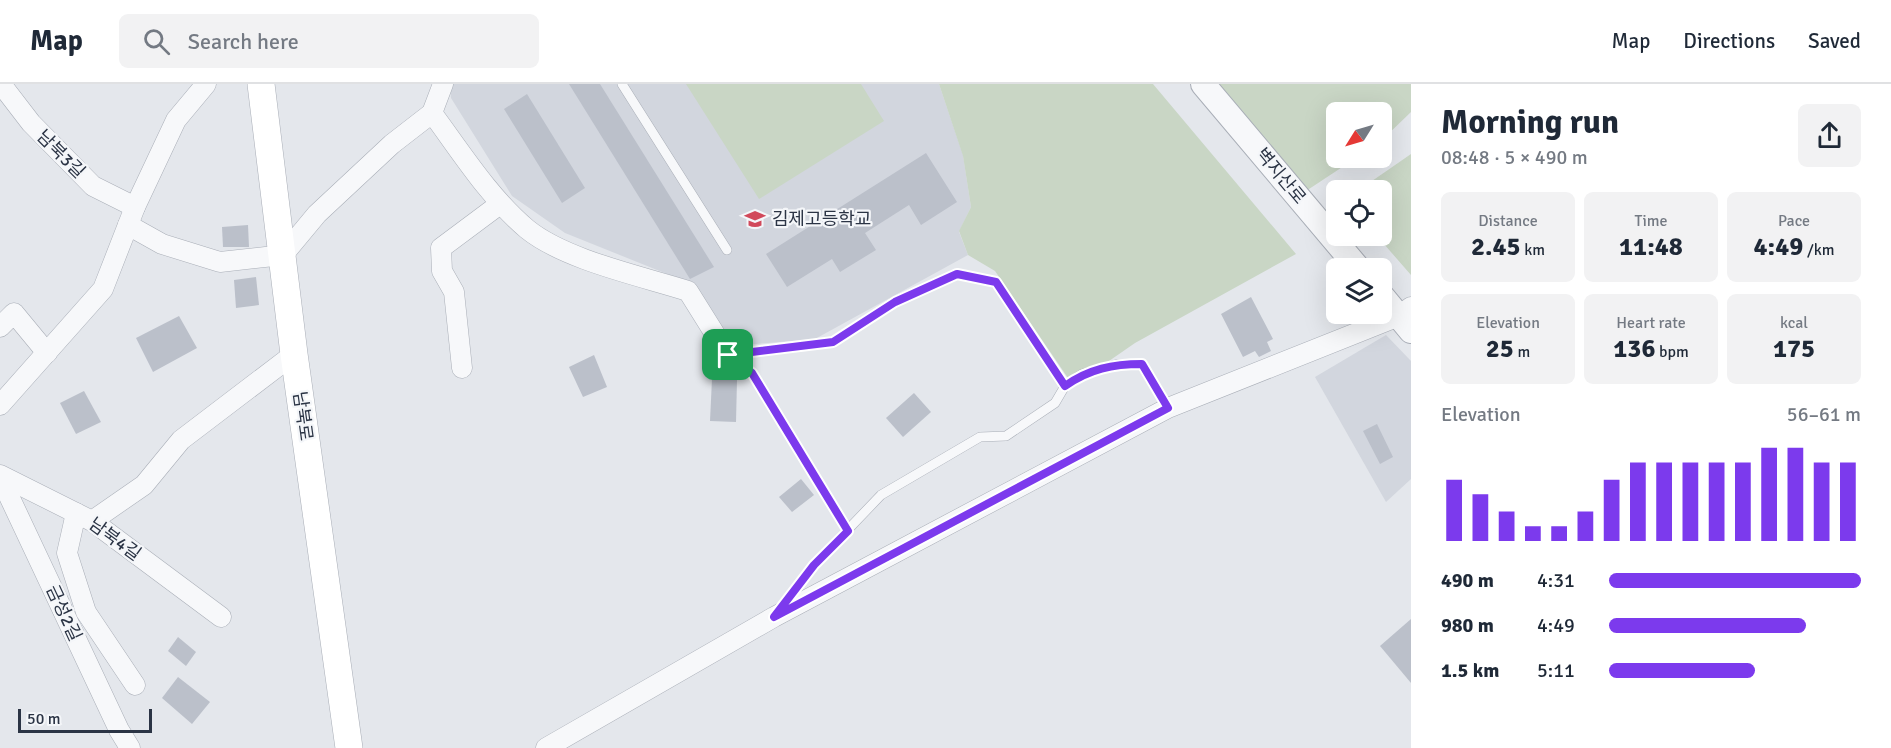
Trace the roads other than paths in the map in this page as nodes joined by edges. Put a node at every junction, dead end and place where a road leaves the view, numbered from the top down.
1 (1, 84) edge
2 (206, 84) edge
3 (261, 84) edge
4 (443, 84) edge
5 (622, 84) edge
6 (1203, 84) edge
7 (432, 112) junction
8 (500, 204) junction
9 (131, 216) junction
10 (727, 250) dead end
11 (283, 255) junction
12 (1350, 258) edge
13 (1392, 305) edge
14 (1407, 318) edge
15 (7, 320) edge
16 (46, 353) junction
17 (294, 354) junction
18 (728, 355) junction
19 (462, 368) dead end
20 (1065, 386) junction
21 (0, 405) edge
22 (1168, 408) junction
23 (0, 476) edge
24 (84, 517) junction
25 (848, 531) junction
26 (221, 617) dead end
27 (774, 617) junction
28 (135, 685) dead end
29 (130, 748) edge
30 (350, 748) edge
31 (546, 748) edge

1 - 9 street, 남북3길
2 - 9 street
3 - 11 main road, 남북로
4 - 7 street
5 - 10 lane
6 - 12 street, 벽지산로
7 - 8 street
7 - 11 street
8 - 18 street
8 - 19 street
9 - 11 street, 남북3길
9 - 16 street
11 - 17 main road, 남북로
13 - 14 street
14 - 22 street
15 - 16 street
16 - 21 street
17 - 24 street
17 - 30 main road, 남북로
18 - 20 lane
18 - 25 lane
20 - 22 lane
20 - 25 lane
22 - 27 street
23 - 24 street, 남북4길
23 - 29 street, 금성2길
24 - 26 street, 남북4길
24 - 28 street
25 - 27 lane
27 - 31 street

